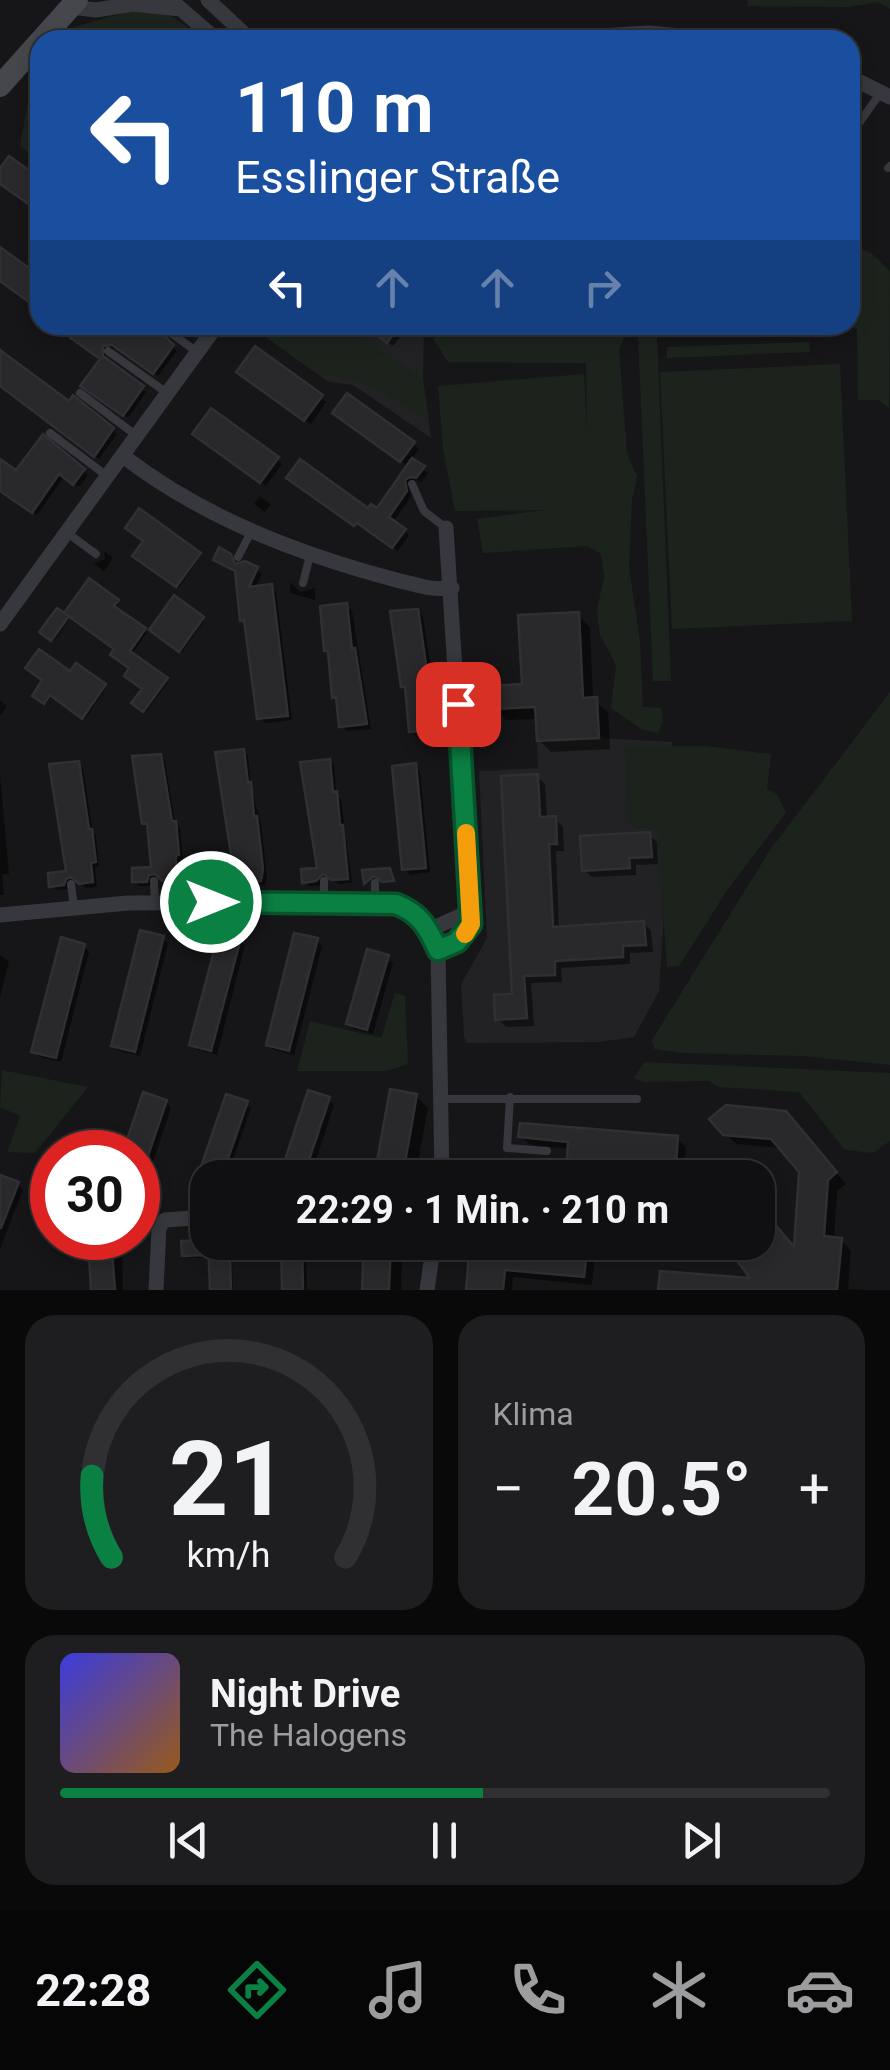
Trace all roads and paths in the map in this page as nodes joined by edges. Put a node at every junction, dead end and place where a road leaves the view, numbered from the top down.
1 (208, 0) edge
2 (74, 4) edge
3 (176, 5) edge
4 (51, 30) edge
5 (205, 30) edge
6 (241, 30) edge
7 (30, 53) edge
8 (860, 82) edge
9 (0, 86) edge
10 (886, 94) edge
11 (860, 124) edge
12 (174, 335) edge
13 (211, 335) edge
14 (108, 351) dead end
15 (198, 352) junction
16 (80, 394) dead end
17 (167, 394) junction
18 (50, 433) dead end
19 (137, 436) junction
20 (123, 456) junction
21 (107, 476) junction
22 (412, 484) dead end
23 (446, 528) joint
24 (66, 532) junction
25 (251, 532) junction
26 (96, 554) dead end
27 (310, 555) junction
28 (238, 558) dead end
29 (303, 583) dead end
30 (452, 588) junction
31 (0, 624) edge
32 (239, 881) dead end
33 (324, 881) dead end
34 (154, 882) dead end
35 (375, 883) dead end
36 (71, 884) dead end
37 (239, 902) junction
38 (324, 902) junction
39 (375, 902) junction
40 (155, 903) junction
41 (469, 906) junction
42 (74, 908) junction
43 (0, 915) edge
44 (429, 930) junction
45 (438, 950) junction
46 (510, 1097) junction
47 (442, 1098) junction
48 (637, 1099) dead end
49 (548, 1151) dead end
50 (442, 1160) edge
51 (190, 1218) edge
52 (431, 1260) edge
53 (156, 1290) edge
54 (427, 1290) edge

1 - 6 street
2 - 3 street
2 - 4 main road
3 - 5 street
7 - 9 main road
8 - 10 street
10 - 11 lane
12 - 15 lane
13 - 15 street
14 - 17 lane
15 - 17 street
16 - 19 lane
17 - 19 street
18 - 21 lane
19 - 20 street
20 - 21 street
20 - 25 street
21 - 24 street
22 - 23 lane
23 - 30 street
24 - 26 lane
24 - 31 street
25 - 27 street
25 - 28 lane
27 - 29 lane
27 - 30 street
30 - 41 street
32 - 37 lane
33 - 38 lane
34 - 40 lane
35 - 39 lane
36 - 42 lane
37 - 38 street
37 - 40 street
38 - 39 street
39 - 44 street
40 - 42 street
41 - 44 street
41 - 45 street
42 - 43 street
44 - 45 street
45 - 47 street
46 - 47 lane
46 - 48 lane
46 - 49 lane
47 - 50 street
51 - 53 street
52 - 54 street

